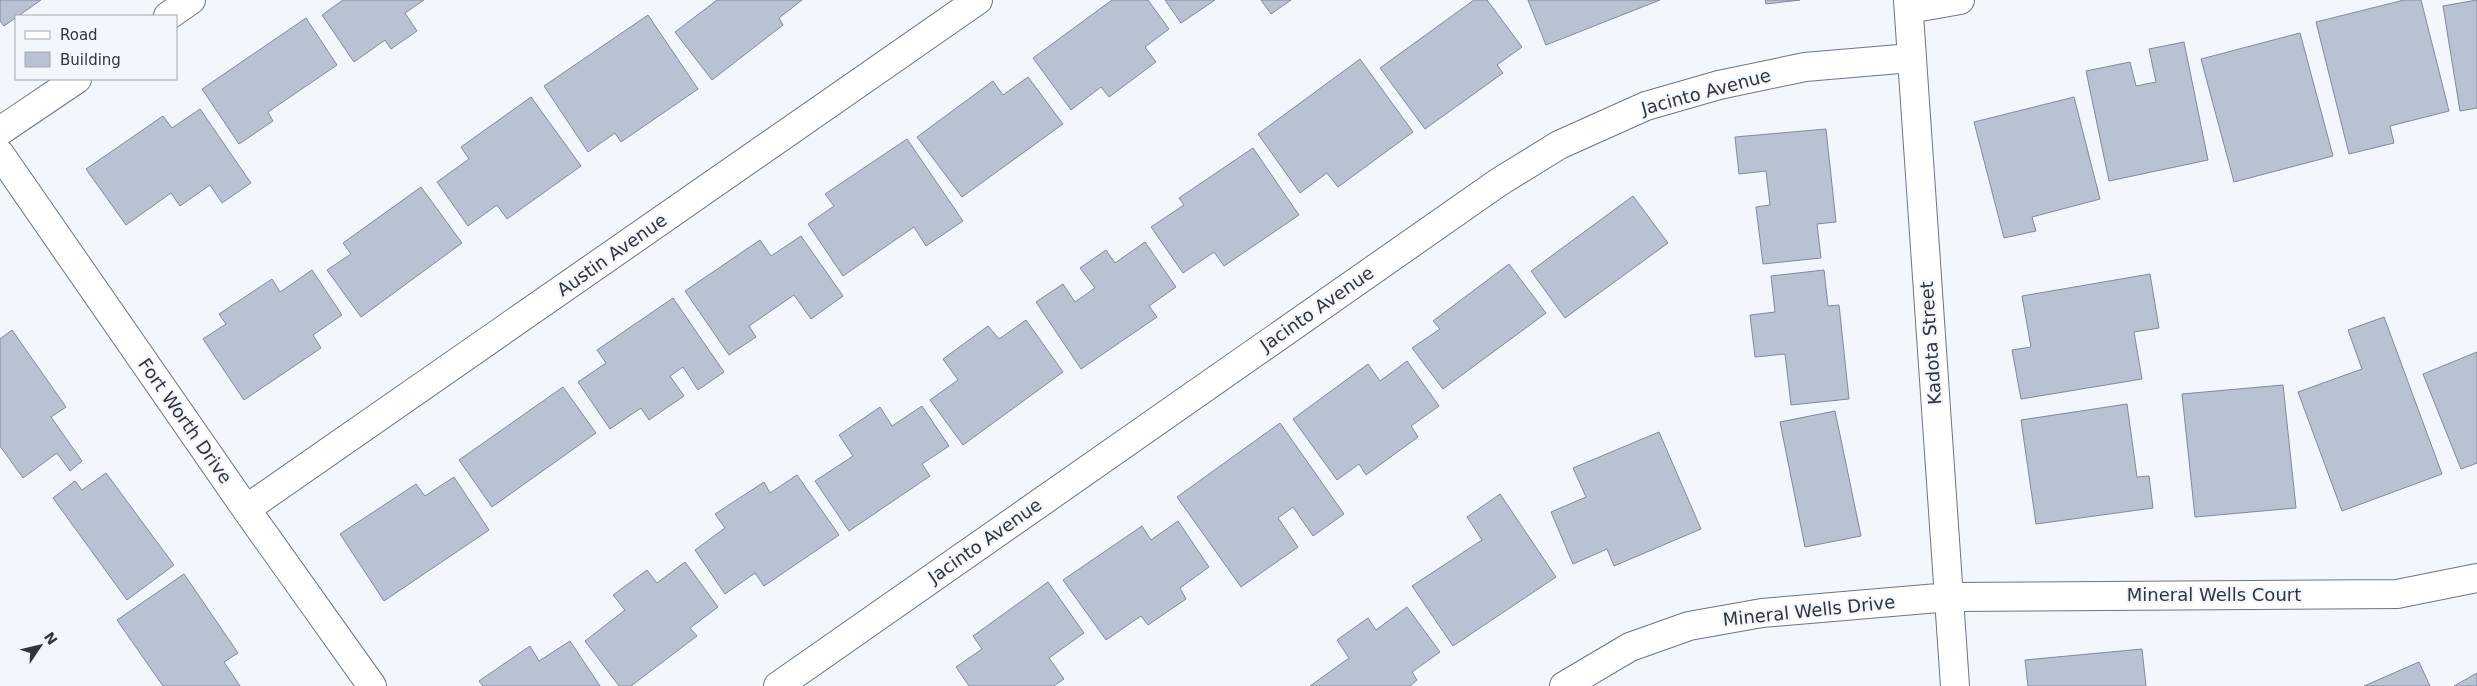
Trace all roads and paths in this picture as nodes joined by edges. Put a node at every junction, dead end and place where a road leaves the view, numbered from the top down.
1 (191, 0) edge
2 (978, 0) edge
3 (1960, 0) edge
4 (1909, 4) edge
5 (169, 15) edge
6 (1911, 58) junction
7 (75, 80) edge
8 (0, 131) edge
9 (0, 154) edge
10 (246, 509) junction
11 (2477, 578) edge
12 (1950, 597) junction
13 (372, 686) edge
14 (778, 686) edge
15 (1564, 686) edge
16 (1955, 686) edge

1 - 5 street
2 - 10 street, Austin Avenue
3 - 4 street
4 - 6 street, Kadota Street
6 - 12 street, Kadota Street
6 - 14 street, Jacinto Avenue
7 - 8 street
9 - 10 street, Fort Worth Drive
10 - 13 street, Fort Worth Drive
11 - 12 street, Mineral Wells Court
12 - 15 street, Mineral Wells Drive
12 - 16 street, Kadota Street

